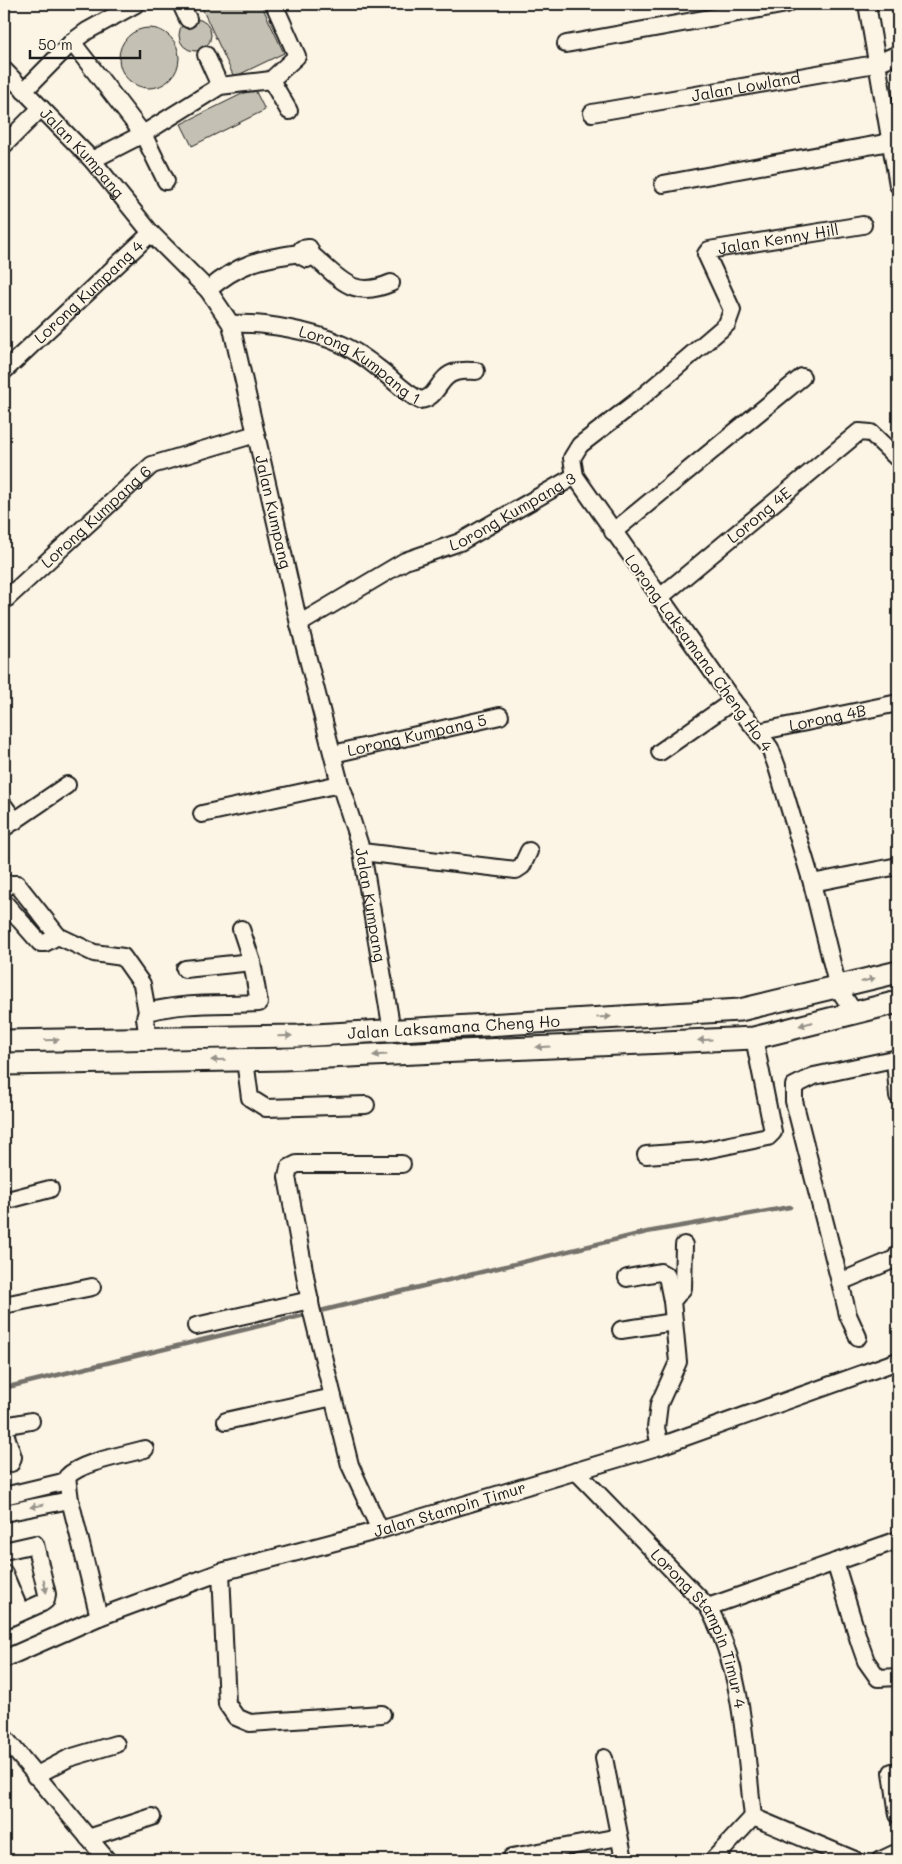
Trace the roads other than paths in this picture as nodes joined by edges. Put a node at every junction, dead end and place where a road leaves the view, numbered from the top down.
1 (136, 4) edge
2 (181, 4) edge
3 (274, 4) edge
4 (788, 4) edge
5 (866, 4) edge
6 (188, 19) dead end
7 (72, 42) junction
8 (566, 44) dead end
9 (898, 54) edge
10 (206, 55) dead end
11 (875, 64) junction
12 (4, 70) edge
13 (271, 80) junction
14 (220, 86) junction
15 (24, 91) junction
16 (41, 108) junction
17 (289, 111) dead end
18 (592, 113) dead end
19 (143, 134) junction
20 (890, 142) junction
21 (4, 145) edge
22 (92, 160) junction
23 (166, 181) dead end
24 (663, 184) dead end
25 (898, 185) edge
26 (863, 225) dead end
27 (151, 232) junction
28 (390, 283) dead end
29 (208, 290) junction
30 (731, 318) joint
31 (231, 324) junction
32 (4, 371) edge
33 (476, 371) dead end
34 (802, 377) dead end
35 (256, 434) junction
36 (898, 459) edge
37 (575, 476) junction
38 (613, 532) junction
39 (659, 598) junction
40 (4, 601) edge
41 (299, 624) junction
42 (733, 701) junction
43 (898, 703) edge
44 (500, 716) dead end
45 (758, 732) junction
46 (660, 752) dead end
47 (332, 754) junction
48 (340, 784) junction
49 (67, 785) dead end
50 (4, 806) edge
51 (202, 814) dead end
52 (10, 824) edge
53 (529, 851) dead end
54 (362, 852) junction
55 (898, 866) edge
56 (812, 883) junction
57 (4, 889) edge
58 (4, 902) edge
59 (241, 928) dead end
60 (58, 936) junction
61 (252, 962) junction
62 (185, 969) dead end
63 (898, 972) edge
64 (838, 988) junction
65 (898, 1002) edge
66 (147, 1012) junction
67 (854, 1012) junction
68 (392, 1031) junction
69 (754, 1038) junction
70 (148, 1039) junction
71 (4, 1041) edge
72 (897, 1059) edge
73 (244, 1060) junction
74 (4, 1064) edge
75 (898, 1096) edge
76 (366, 1105) dead end
77 (646, 1155) dead end
78 (402, 1164) dead end
79 (50, 1189) dead end
80 (4, 1201) edge
81 (684, 1245) dead end
82 (898, 1254) edge
83 (627, 1278) dead end
84 (840, 1282) junction
85 (92, 1287) dead end
86 (672, 1301) junction
87 (310, 1304) junction
88 (4, 1305) edge
89 (674, 1322) junction
90 (196, 1326) dead end
91 (621, 1330) dead end
92 (858, 1338) dead end
93 (898, 1361) edge
94 (333, 1397) junction
95 (31, 1421) dead end
96 (226, 1421) dead end
97 (4, 1428) edge
98 (660, 1446) junction
99 (145, 1449) dead end
100 (4, 1465) edge
101 (576, 1471) junction
102 (67, 1481) junction
103 (4, 1496) edge
104 (70, 1500) junction
105 (4, 1513) edge
106 (380, 1530) junction
107 (898, 1540) edge
108 (4, 1552) edge
109 (835, 1562) junction
110 (221, 1572) junction
111 (4, 1573) edge
112 (708, 1607) junction
113 (20, 1611) junction
114 (99, 1617) junction
115 (4, 1620) edge
116 (4, 1659) edge
117 (898, 1677) edge
118 (382, 1714) dead end
119 (4, 1737) edge
120 (116, 1744) dead end
121 (604, 1758) dead end
122 (892, 1772) dead end
123 (35, 1776) junction
124 (898, 1815) edge
125 (152, 1817) dead end
126 (753, 1817) junction
127 (619, 1837) junction
128 (88, 1838) junction
129 (898, 1852) edge
130 (512, 1857) dead end
131 (108, 1860) edge
132 (624, 1860) edge
133 (712, 1860) edge
134 (855, 1860) edge
135 (881, 1860) edge

1 - 7 street
2 - 6 street
3 - 13 street
4 - 8 street
5 - 11 street
7 - 15 street
7 - 19 street
9 - 11 street, Jalan Lowland
10 - 14 street
11 - 18 street, Jalan Lowland
11 - 20 street
12 - 15 street, Jalan Kumpang
13 - 14 street
13 - 17 street
14 - 19 street
15 - 16 street, Jalan Kumpang
16 - 21 street
16 - 22 street, Jalan Kumpang
19 - 22 street
19 - 23 street
20 - 24 street
20 - 25 street
22 - 27 street, Jalan Kumpang
26 - 30 street, Jalan Kenny Hill
27 - 29 street, Jalan Kumpang
27 - 32 street, Lorong Kumpang 4
28 - 29 street
29 - 31 street, Jalan Kumpang
30 - 37 street, Lorong Kumpang 3
31 - 33 street, Lorong Kumpang 1
31 - 35 street, Jalan Kumpang
34 - 38 street
35 - 40 street, Lorong Kumpang 6
35 - 41 street, Jalan Kumpang
36 - 39 street, Lorong 4E
37 - 38 street, Lorong Laksamana Cheng Ho 4
37 - 41 street, Lorong Kumpang 3
38 - 39 street, Lorong Laksamana Cheng Ho 4
39 - 42 street, Lorong Laksamana Cheng Ho 4
41 - 47 street, Jalan Kumpang
42 - 45 street, Lorong Laksamana Cheng Ho 4
42 - 46 street
43 - 45 street, Lorong 4B
44 - 47 street, Lorong Kumpang 5
45 - 56 street, Lorong Laksamana Cheng Ho 4
47 - 48 street, Jalan Kumpang
48 - 51 street
48 - 54 street, Jalan Kumpang
49 - 52 street
50 - 52 street
53 - 54 street
54 - 68 street, Jalan Kumpang
55 - 56 street
56 - 64 street, Lorong Laksamana Cheng Ho 4
57 - 60 street
58 - 60 street
59 - 61 street
60 - 66 street
61 - 62 street
61 - 66 street
64 -> 63 main road, Jalan Laksamana Cheng Ho
64 - 67 street, Lorong Laksamana Cheng Ho 4
68 -> 64 main road, Jalan Laksamana Cheng Ho
65 - 67 main road, Jalan Laksamana Cheng Ho
66 - 70 street
67 -> 69 main road, Jalan Laksamana Cheng Ho
70 -> 68 main road, Jalan Laksamana Cheng Ho
69 -> 73 main road, Jalan Laksamana Cheng Ho
69 - 77 street
71 -> 70 main road, Jalan Laksamana Cheng Ho
72 - 75 street
72 - 84 street
73 -> 74 main road, Jalan Laksamana Cheng Ho
73 - 76 street
78 - 87 street
79 - 80 street
81 - 86 street
82 - 84 street
83 - 86 street
84 - 92 street
85 - 88 street
86 - 89 street
87 - 90 street
87 - 94 street
89 - 91 street
89 - 98 street
93 - 98 street, Jalan Stampin Timur
94 - 96 street
94 - 106 street
95 - 97 street
97 - 100 street
98 - 101 street, Jalan Stampin Timur
99 - 102 street
101 - 106 street, Jalan Stampin Timur
101 - 112 street, Lorong Stampin Timur 4
102 - 103 street
102 - 104 street
104 -> 105 street
104 - 114 street
106 - 110 street, Jalan Stampin Timur
107 - 109 street
108 -> 113 street
109 - 112 street
109 - 117 street
110 - 114 street, Jalan Stampin Timur
110 - 118 street
111 - 113 street
112 - 126 street, Lorong Stampin Timur 4
113 - 115 street
114 - 116 street, Jalan Stampin Timur
119 - 123 street
120 - 123 street
121 - 127 street
122 - 124 street
123 - 128 street
125 - 128 street
126 - 133 street
126 - 134 street
127 - 130 street
127 - 132 street
128 - 131 street
129 - 135 street

